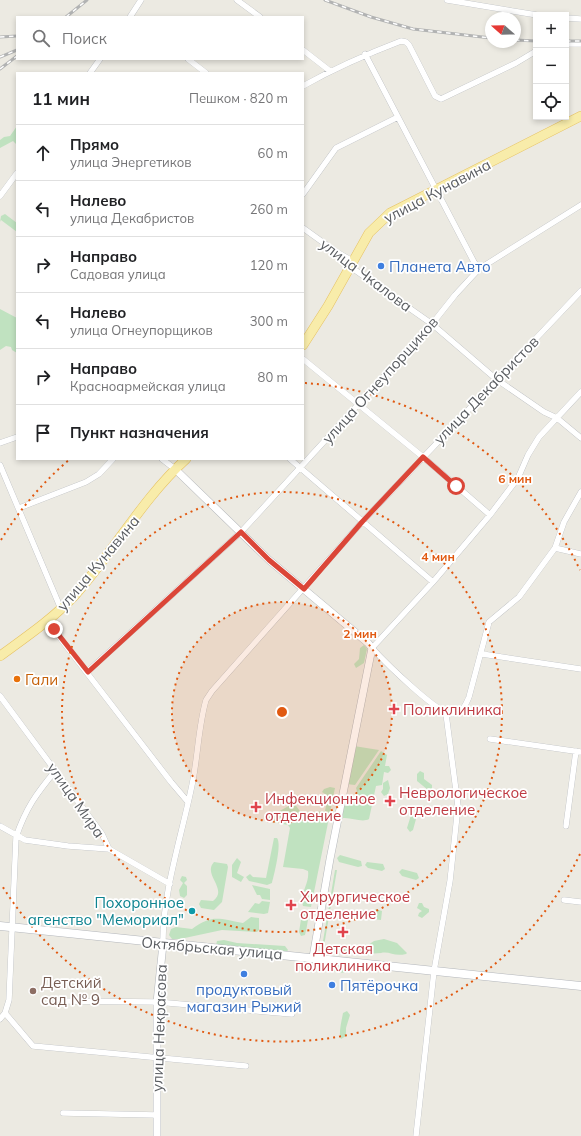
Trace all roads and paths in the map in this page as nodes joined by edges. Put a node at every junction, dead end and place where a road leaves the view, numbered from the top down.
1 (141, 0) edge
2 (237, 0) edge
3 (447, 0) edge
4 (533, 14) edge
5 (132, 16) edge
6 (259, 16) edge
7 (569, 18) edge
8 (581, 18) edge
9 (569, 44) edge
10 (581, 44) edge
11 (304, 51) edge
12 (533, 53) edge
13 (365, 54) junction
14 (99, 60) edge
15 (189, 60) edge
16 (330, 71) junction
17 (91, 72) edge
18 (205, 72) edge
19 (304, 85) edge
20 (581, 116) edge
21 (398, 118) junction
22 (16, 174) edge
23 (436, 190) junction
24 (304, 193) edge
25 (0, 196) edge
26 (581, 205) edge
27 (304, 229) edge
28 (352, 263) junction
29 (479, 269) junction
30 (581, 291) edge
31 (432, 324) junction
32 (304, 343) edge
33 (304, 360) edge
34 (496, 379) junction
35 (581, 392) edge
36 (360, 404) junction
37 (557, 418) junction
38 (16, 437) edge
39 (581, 438) edge
40 (0, 443) edge
41 (423, 457) junction
42 (112, 460) edge
43 (163, 460) edge
44 (185, 460) edge
45 (291, 460) edge
46 (0, 465) edge
47 (300, 468) junction
48 (175, 469) junction
49 (581, 492) edge
50 (19, 508) junction
51 (490, 515) junction
52 (362, 522) junction
53 (241, 532) junction
54 (555, 548) junction
55 (581, 554) edge
56 (433, 582) junction
57 (304, 589) junction
58 (61, 609) junction
59 (47, 621) junction
60 (372, 648) junction
61 (482, 654) junction
62 (0, 656) edge
63 (581, 669) edge
64 (88, 672) junction
65 (0, 696) edge
66 (446, 714) junction
67 (490, 739) dead end
68 (579, 751) edge
69 (56, 770) junction
70 (188, 802) junction
71 (0, 826) edge
72 (566, 826) dead end
73 (16, 837) junction
74 (109, 849) junction
75 (170, 884) junction
76 (564, 900) dead end
77 (581, 902) edge
78 (0, 926) edge
79 (13, 928) junction
80 (163, 944) junction
81 (313, 958) junction
82 (434, 971) junction
83 (581, 986) edge
84 (59, 1001) dead end
85 (157, 1002) junction
86 (5, 1013) junction
87 (292, 1014) dead end
88 (0, 1019) edge
89 (157, 1057) junction
90 (246, 1066) dead end
91 (63, 1113) dead end
92 (157, 1115) junction
93 (157, 1136) edge
94 (416, 1136) edge

1 - 5 street
2 - 6 street
3 - 4 street
7 - 8 street
9 - 10 street
11 - 16 street
12 - 13 street
13 - 16 street
13 - 21 street
14 - 17 street
15 - 18 street
16 - 19 street
20 - 23 main road, улица Кунавина
21 - 23 street
21 - 24 street
22 - 25 street
23 - 28 main road, улица Кунавина
23 - 29 street
26 - 29 street, улица Огнеупорщиков
27 - 28 street, улица Чкалова
28 - 31 street, улица Чкалова
28 - 32 main road, улица Кунавина
29 - 31 street, улица Огнеупорщиков
30 - 34 street, улица Декабристов
31 - 34 street, улица Чкалова
31 - 36 street, улица Огнеупорщиков
33 - 36 street
34 - 37 street, улица Чкалова
34 - 41 street, улица Декабристов
35 - 37 street
36 - 41 street
36 - 47 street, улица Огнеупорщиков
37 - 39 street, улица Чкалова
37 - 51 street
38 - 40 street
41 - 51 street
41 - 52 street, улица Декабристов
42 - 50 street
43 - 48 street
44 - 48 main road, улица Кунавина
45 - 47 street
46 - 50 street
47 - 52 street
47 - 53 street, улица Огнеупорщиков
48 - 53 street
48 - 58 main road, улица Кунавина
49 - 54 street
50 - 58 street
51 - 56 street
52 - 56 street
52 - 57 street, улица Декабристов
53 - 57 street
53 - 64 street, улица Огнеупорщиков
54 - 55 street
54 - 61 street
56 - 60 street
57 - 60 street
57 - 70 street, улица Декабристов
58 - 59 main road, улица Кунавина
59 - 62 main road, улица Кунавина
59 - 64 street
60 - 66 street
60 - 81 street
61 - 63 street
61 - 66 street
64 - 70 street
65 - 69 street, улица Мира
66 - 82 street
67 - 68 street
68 - 72 street
69 - 73 street
69 - 74 street, улица Мира
70 - 75 street, улица Некрасова
71 - 73 street
73 - 74 street
73 - 79 street
74 - 75 street, улица Мира
75 - 80 street, улица Некрасова
76 - 77 street
78 - 79 main road, Октябрьская улица
79 - 80 main road, Октябрьская улица
79 - 86 street
80 - 81 main road, Октябрьская улица
80 - 85 street, улица Некрасова
81 - 82 main road, Октябрьская улица
82 - 83 main road, Октябрьская улица
82 - 94 street
84 - 85 street
85 - 87 street
85 - 89 street, улица Некрасова
86 - 88 street
86 - 89 street
89 - 90 street
89 - 92 street, улица Некрасова
91 - 92 street
92 - 93 street, улица Некрасова

